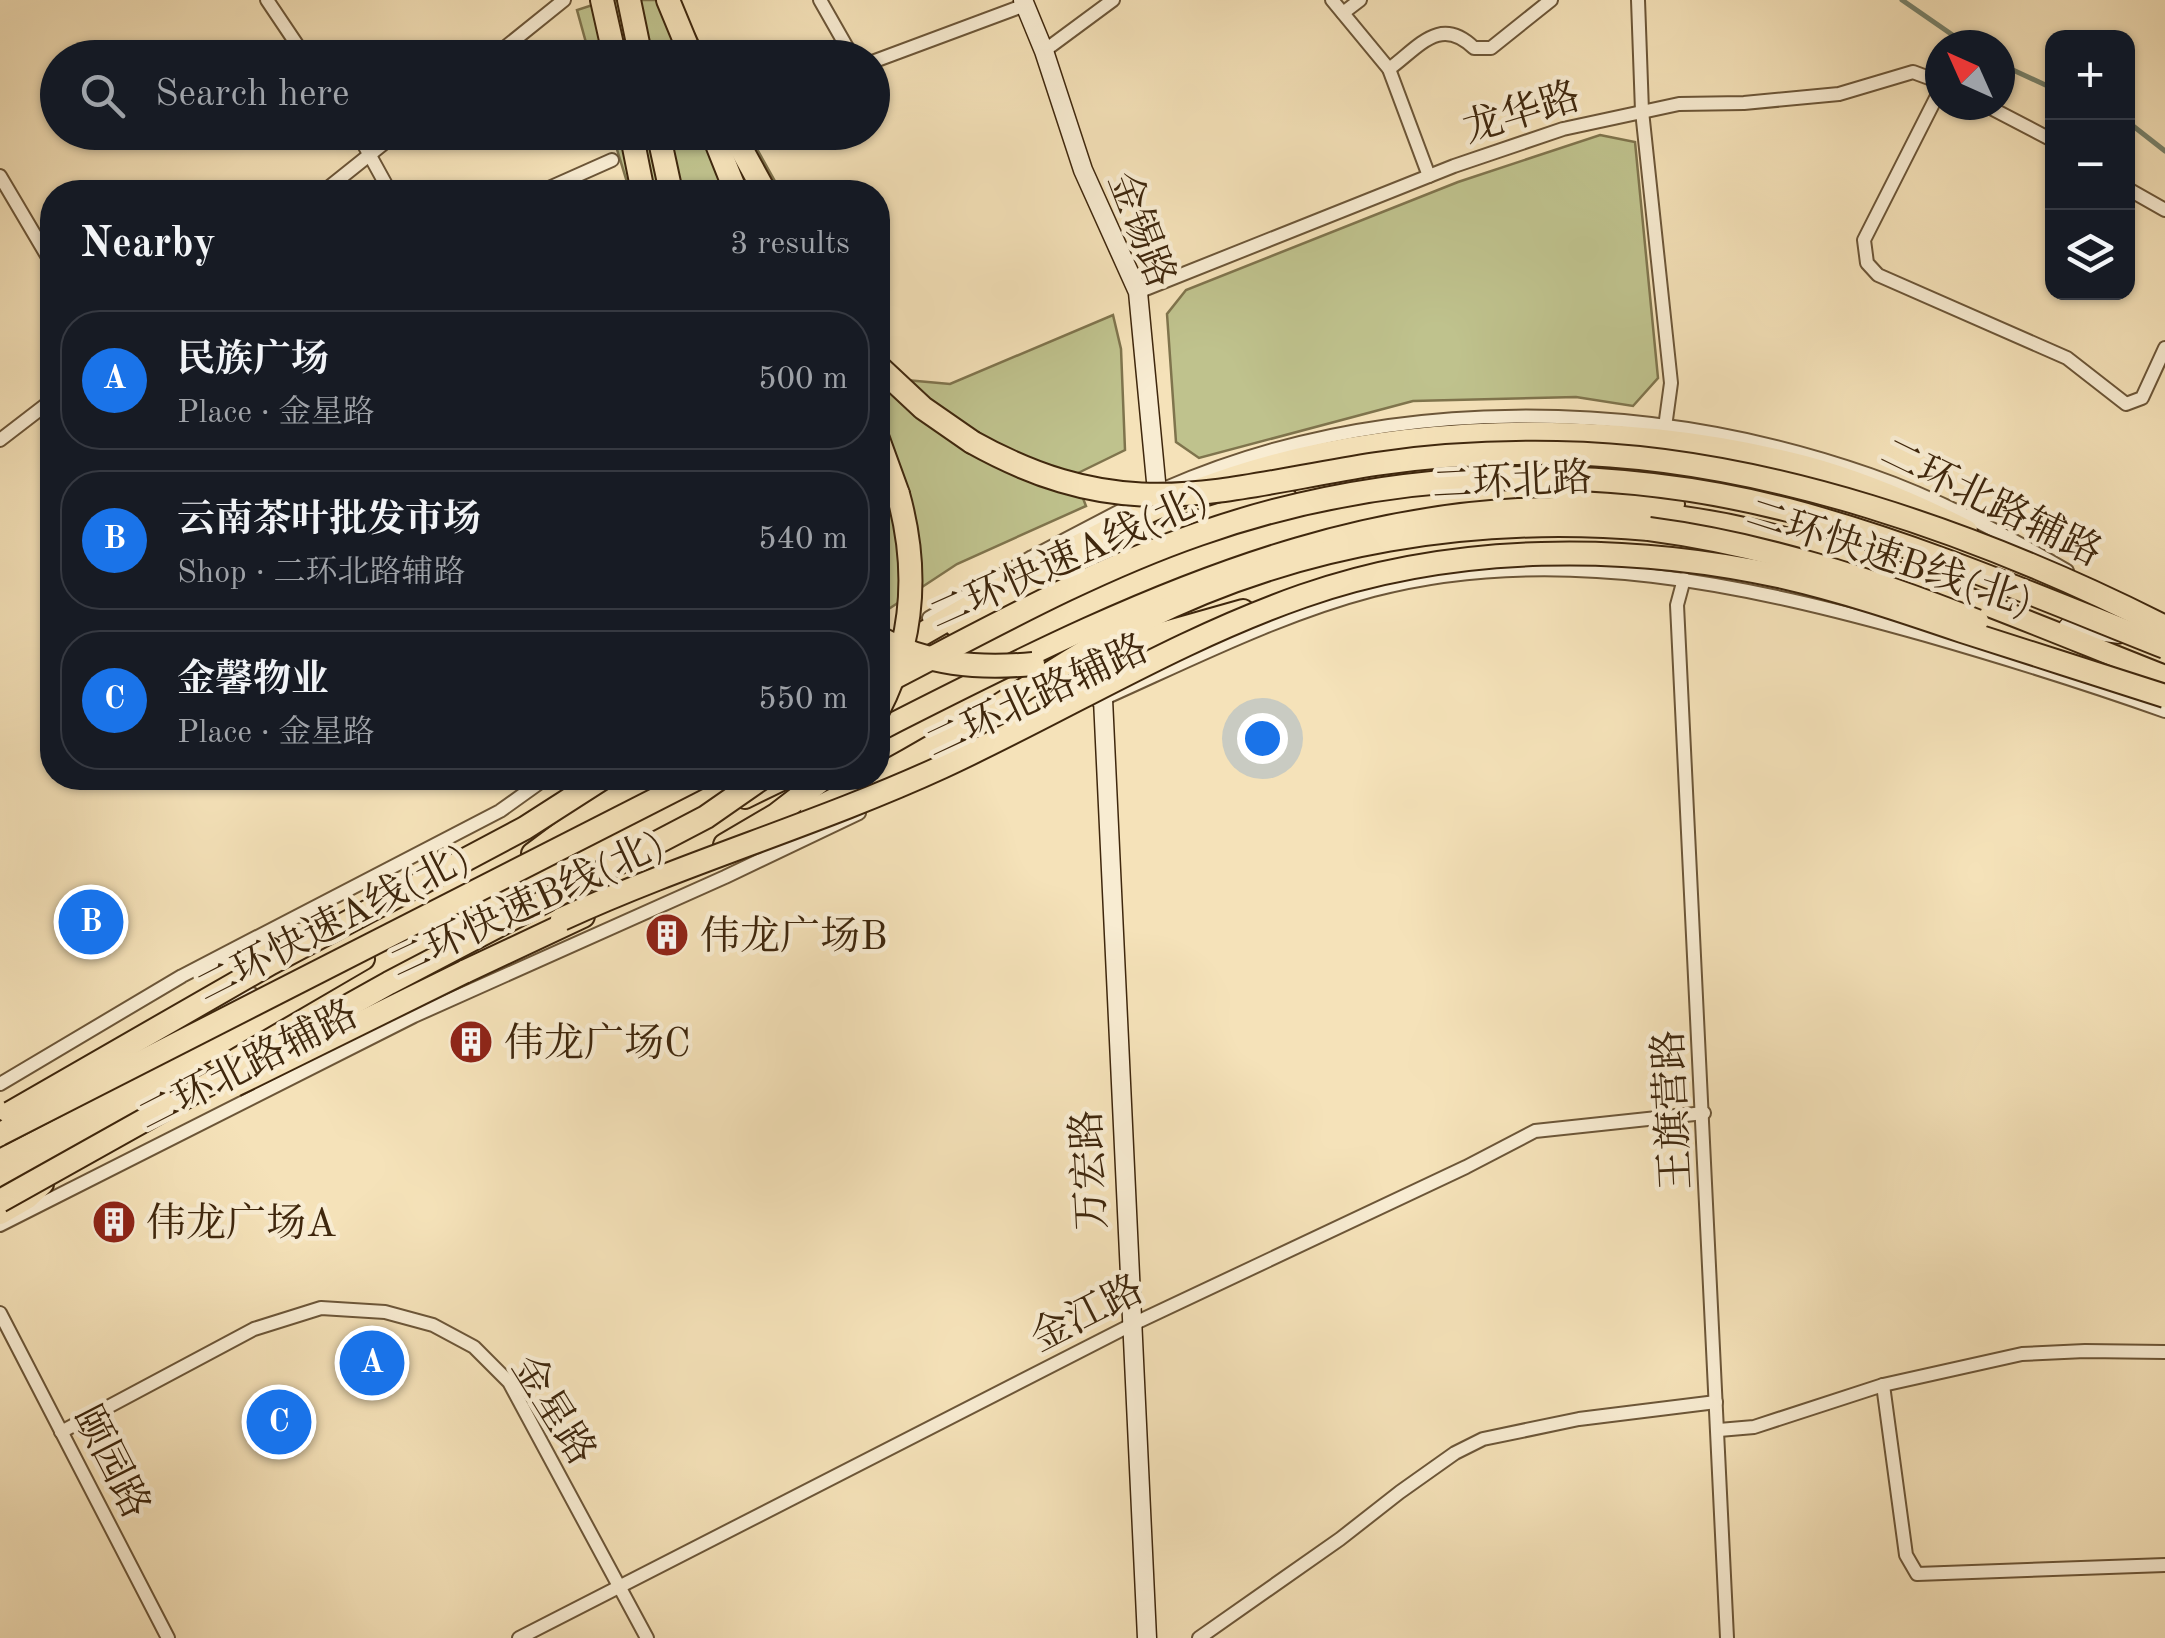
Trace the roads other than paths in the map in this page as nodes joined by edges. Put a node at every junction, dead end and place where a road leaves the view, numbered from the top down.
1 (268, 0) edge
2 (564, 0) edge
3 (602, 0) edge
4 (628, 0) edge
5 (666, 0) edge
6 (820, 0) edge
7 (1113, 0) edge
8 (1332, 0) edge
9 (1360, 0) edge
10 (1551, 0) edge
11 (1638, 0) edge
12 (1024, 2) edge
13 (1343, 14) junction
14 (294, 40) edge
15 (514, 40) edge
16 (611, 40) edge
17 (637, 40) edge
18 (681, 40) edge
19 (843, 40) edge
20 (1044, 52) junction
21 (890, 55) edge
22 (1389, 69) junction
23 (1925, 78) edge
24 (1642, 111) junction
25 (1925, 116) edge
26 (2014, 120) edge
27 (2045, 136) edge
28 (368, 150) edge
29 (376, 150) edge
30 (634, 150) edge
31 (662, 150) edge
32 (719, 150) edge
33 (739, 150) edge
34 (371, 154) junction
35 (612, 160) dead end
36 (0, 176) edge
37 (1428, 176) junction
38 (339, 180) edge
39 (384, 180) edge
40 (567, 180) edge
41 (640, 180) edge
42 (668, 180) edge
43 (731, 180) edge
44 (755, 180) edge
45 (2135, 193) edge
46 (2165, 210) edge
47 (40, 244) edge
48 (1138, 292) junction
49 (2165, 348) edge
50 (890, 377) edge
51 (40, 409) edge
52 (1665, 428) junction
53 (0, 440) edge
54 (890, 475) edge
55 (1158, 492) junction
56 (1684, 579) junction
57 (2073, 584) junction
58 (1334, 586) junction
59 (2165, 627) edge
60 (2066, 632) junction
61 (2165, 638) edge
62 (890, 642) edge
63 (890, 643) edge
64 (2165, 647) edge
65 (890, 655) edge
66 (890, 656) edge
67 (2165, 665) edge
68 (2165, 676) edge
69 (890, 680) edge
70 (890, 680) edge
71 (2165, 695) edge
72 (1102, 699) junction
73 (2165, 709) edge
74 (890, 725) edge
75 (890, 769) edge
76 (890, 789) edge
77 (529, 790) edge
78 (585, 790) edge
79 (613, 790) edge
80 (646, 790) edge
81 (674, 790) edge
82 (744, 790) edge
83 (762, 790) edge
84 (808, 790) edge
85 (855, 790) edge
86 (886, 790) edge
87 (654, 878) junction
88 (472, 893) junction
89 (0, 1084) edge
90 (1704, 1113) junction
91 (117, 1118) junction
92 (0, 1119) edge
93 (0, 1134) edge
94 (68, 1158) junction
95 (0, 1160) edge
96 (0, 1179) edge
97 (0, 1188) edge
98 (0, 1203) edge
99 (0, 1214) edge
100 (0, 1225) edge
101 (0, 1313) edge
102 (1130, 1325) junction
103 (2165, 1352) edge
104 (1883, 1385) junction
105 (1716, 1402) junction
106 (1719, 1430) junction
107 (61, 1432) junction
108 (2165, 1565) edge
109 (620, 1586) junction
110 (168, 1638) edge
111 (519, 1638) edge
112 (647, 1638) edge
113 (1148, 1638) edge
114 (1199, 1638) edge
115 (1727, 1638) edge

1 - 14 street
2 - 15 street
3 - 16 highway
4 - 17 highway
5 - 18 highway
6 - 19 street
7 - 20 street
8 - 13 street
9 - 13 street
10 - 22 street
11 - 24 street
12 - 20 street, 金锡路
12 - 21 street
13 - 22 street
20 - 48 street, 金锡路
22 - 37 street
23 - 24 street, 龙华路
24 - 37 street, 龙华路
24 - 52 street
25 - 49 street
26 - 27 street
28 - 34 street
29 - 34 street
30 - 41 highway
31 - 42 highway
32 - 43 highway
33 - 44 highway
34 - 38 street
34 - 39 street
35 - 40 street
36 - 47 street
37 - 48 street, 龙华路
45 - 46 street
48 - 55 street, 金锡路
50 - 57 highway, bridge
51 - 53 street
52 - 55 street, 二环北路辅路
52 - 59 street, 二环北路辅路
54 - 69 highway, bridge
55 - 62 street, 二环北路辅路
56 - 72 street, 二环北路辅路
56 - 73 street, 二环北路辅路
56 - 90 street, 王旗营路
57 - 59 highway, bridge
57 - 65 highway, bridge
58 - 63 highway, bridge
58 - 71 highway, bridge
58 - 76 highway, bridge
60 - 61 street
60 - 66 main road, 二环北路
60 - 67 main road, 二环北路
60 - 68 main road, 二环北路
60 - 73 street
60 - 74 main road, 二环北路
64 - 70 highway, 二环快速A线(北), bridge
71 - 75 highway, 二环快速B线(北), bridge
72 - 100 street, 二环北路辅路
72 - 102 street, 万宏路
77 - 89 street
78 - 92 highway, bridge
79 - 88 highway
80 - 88 main road
81 - 93 highway, 二环快速A线(北), bridge
82 - 98 highway, bridge
83 - 91 main road
84 - 87 highway, bridge
85 - 98 highway, 二环快速B线(北), bridge
86 - 87 highway, bridge
87 - 91 highway, bridge
88 - 91 main road
88 - 92 street, 二环北路辅路
90 - 102 street, 金江路
90 - 105 street, 王旗营路
91 - 92 main road
91 - 94 highway
91 - 95 main road
91 - 96 main road
94 - 97 highway
94 - 99 main road
101 - 107 street, 颐园路
102 - 109 street, 金江路
102 - 113 street, 万宏路
103 - 104 street
104 - 106 street
104 - 108 street
105 - 106 street, 王旗营路
105 - 114 street
106 - 115 street, 王旗营路
107 - 109 street, 金星路
107 - 110 street, 颐园路
109 - 111 street, 金江路
109 - 112 street, 金星路

